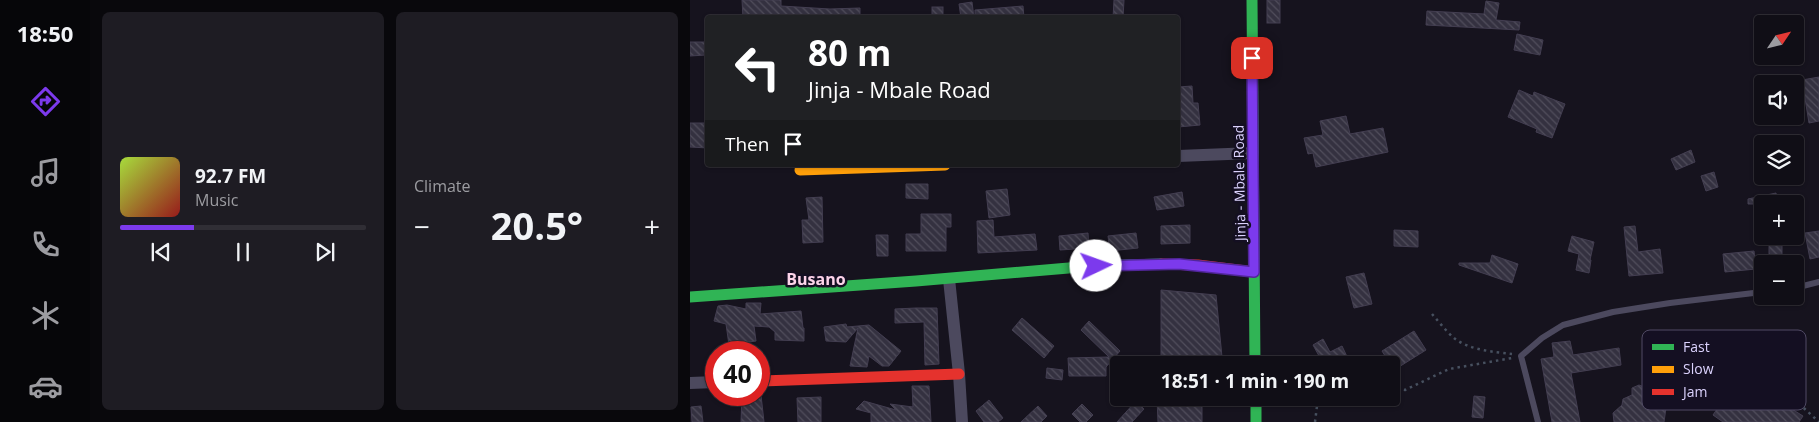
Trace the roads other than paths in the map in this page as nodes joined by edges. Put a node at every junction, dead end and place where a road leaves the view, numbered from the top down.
1 (1252, 0) edge
2 (1254, 153) junction
3 (1180, 156) edge
4 (887, 167) edge
5 (800, 170) dead end
6 (1254, 272) junction
7 (949, 279) junction
8 (1819, 282) edge
9 (1804, 286) edge
10 (1754, 293) edge
11 (690, 297) edge
12 (1255, 356) edge
13 (959, 374) junction
14 (770, 381) edge
15 (705, 382) edge
16 (690, 383) edge
17 (1256, 406) edge
18 (962, 422) edge
19 (1256, 422) edge
20 (1538, 422) edge

1 - 2 street, Jinja - Mbale Road
2 - 3 street
2 - 6 street, Jinja - Mbale Road
4 - 5 street
6 - 7 street
6 - 12 street, Jinja - Mbale Road
7 - 11 street
7 - 13 street
8 - 9 lane
10 - 20 lane
13 - 14 street
13 - 18 street
15 - 16 street
17 - 19 street

